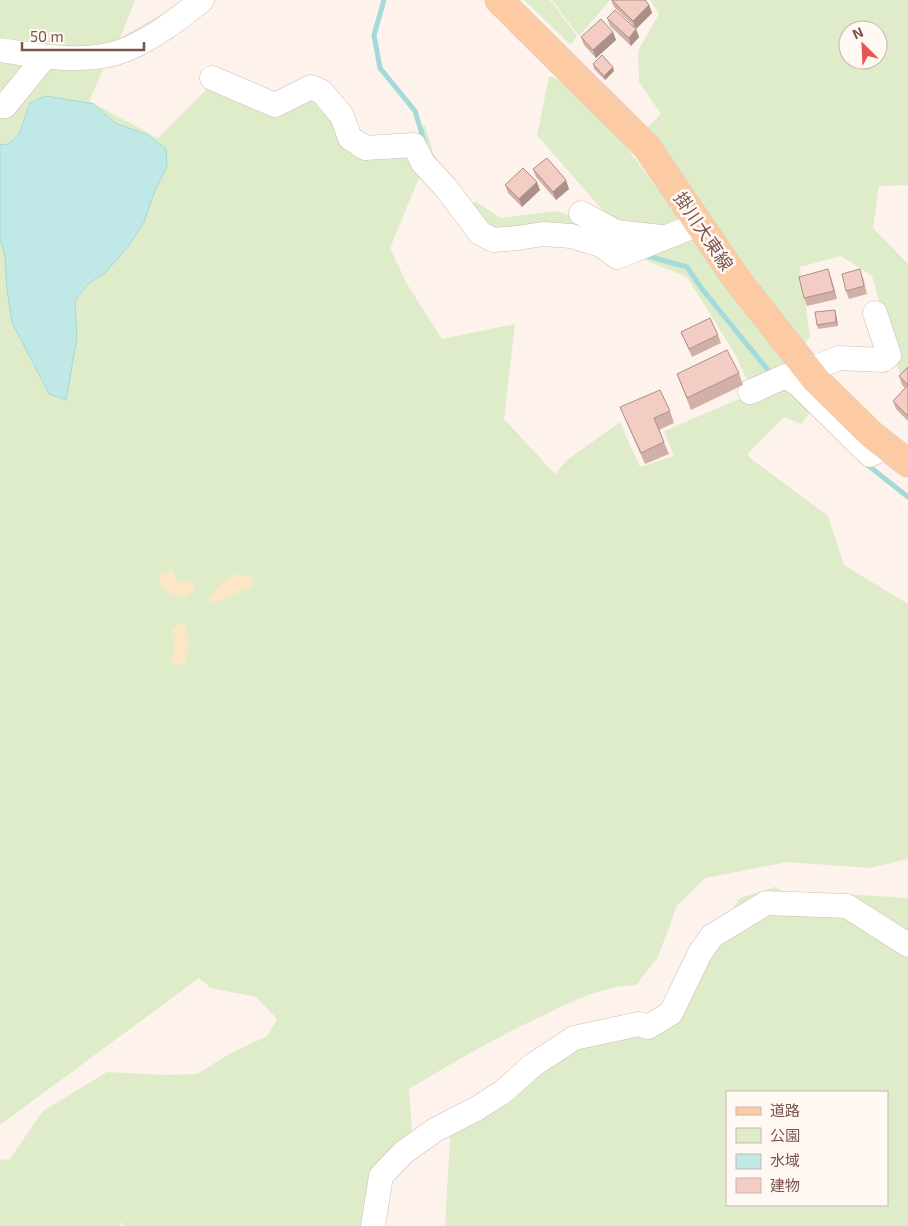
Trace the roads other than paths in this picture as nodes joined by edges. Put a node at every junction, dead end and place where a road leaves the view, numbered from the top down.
1 (202, 0) edge
2 (499, 0) edge
3 (0, 50) edge
4 (44, 58) junction
5 (212, 78) dead end
6 (0, 106) edge
7 (581, 213) dead end
8 (699, 224) junction
9 (665, 238) junction
10 (875, 313) dead end
11 (790, 377) junction
12 (750, 392) dead end
13 (898, 454) edge
14 (908, 945) edge
15 (373, 1226) edge

1 - 4 street
2 - 8 main road, 掛川大東線
3 - 4 street
4 - 6 street
5 - 9 street
7 - 9 street
8 - 9 street
8 - 11 main road, 掛川大東線
10 - 11 street
11 - 12 street
11 - 13 main road, 掛川大東線
14 - 15 street

